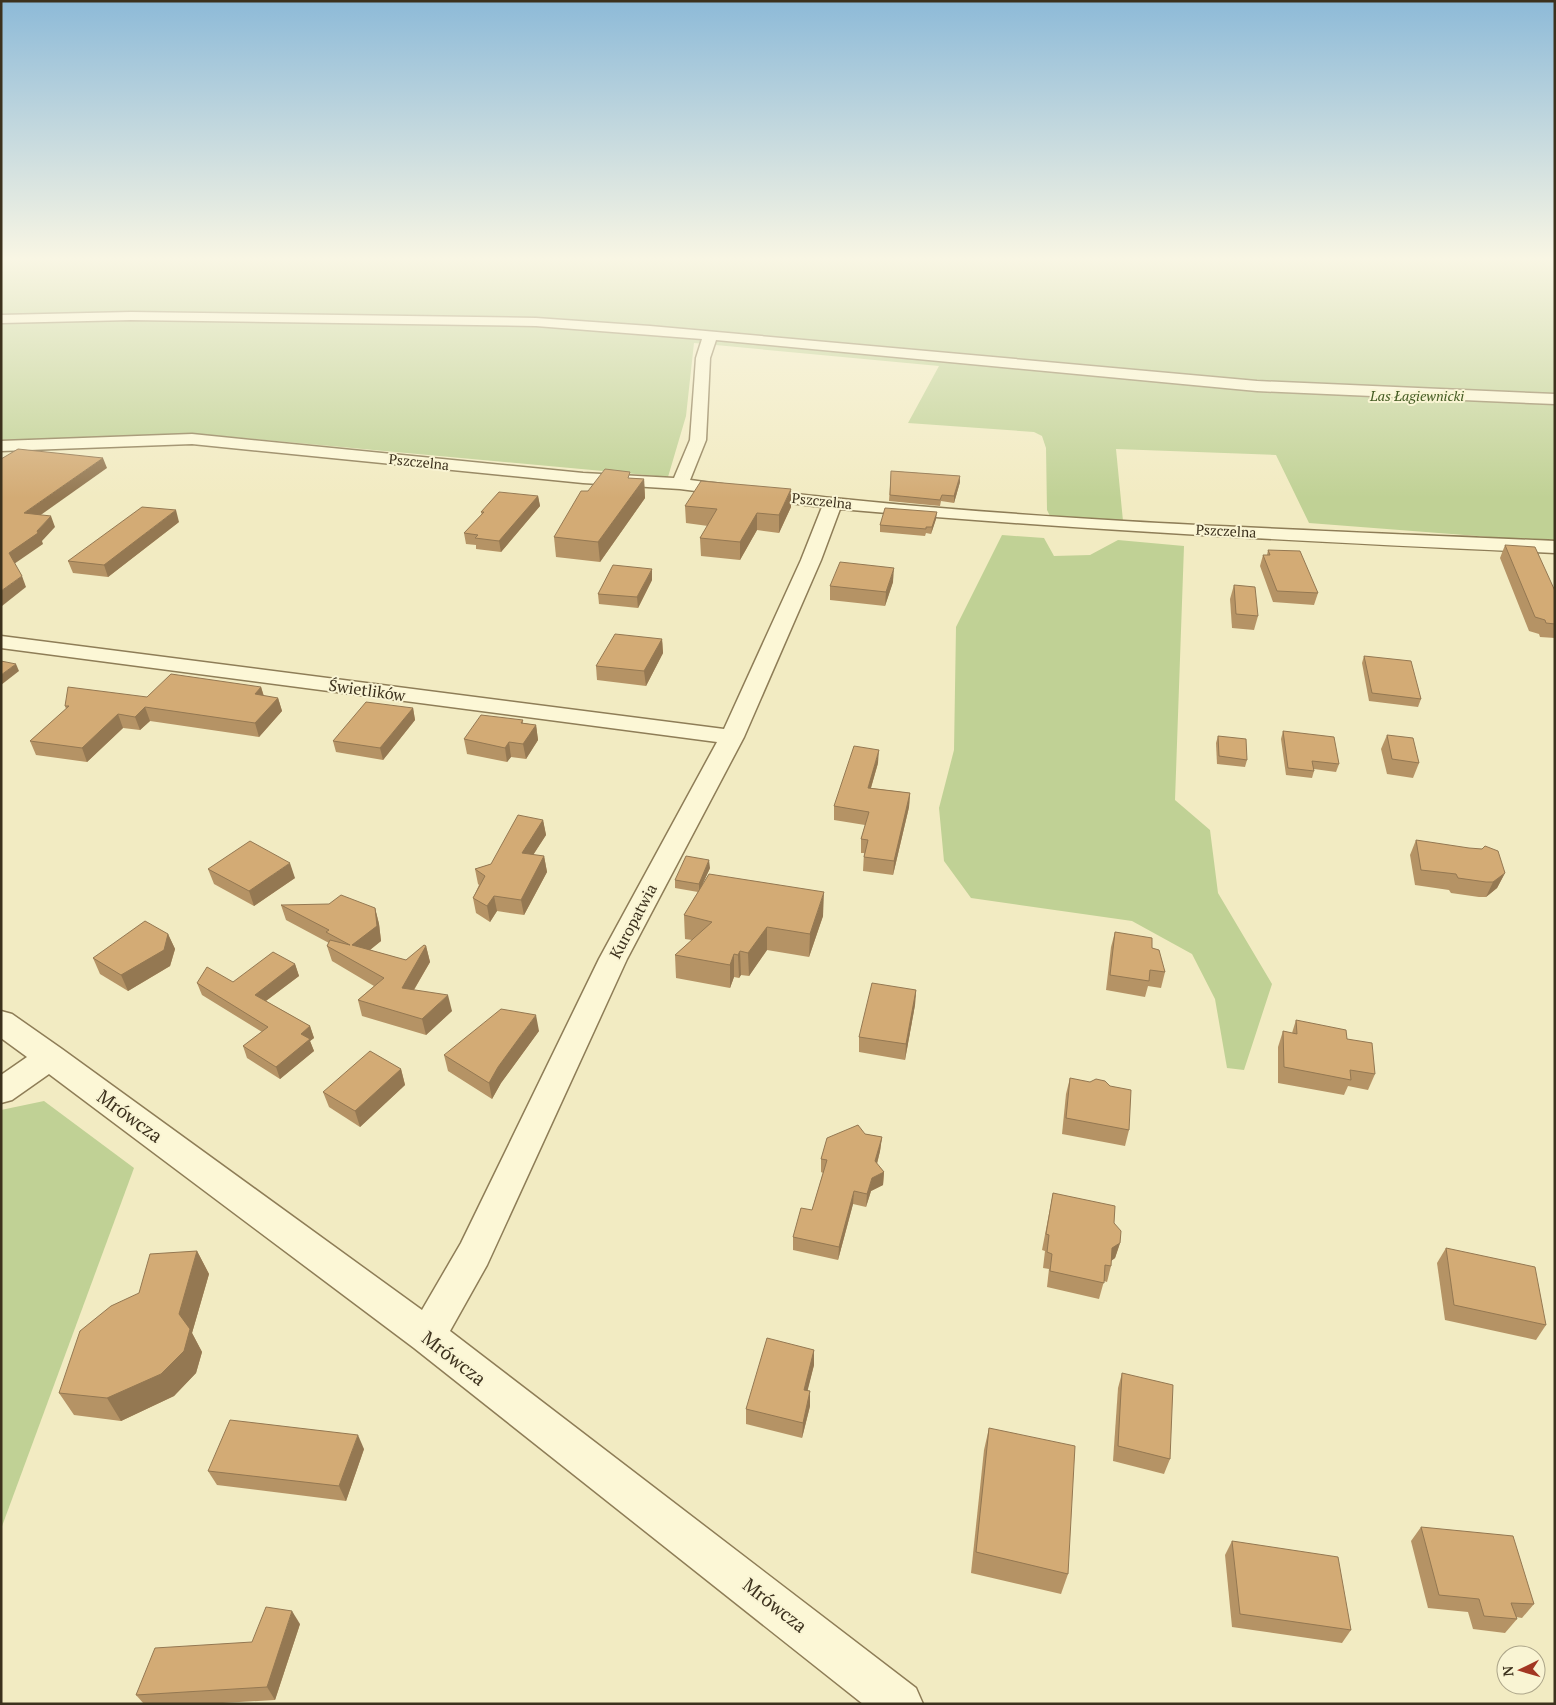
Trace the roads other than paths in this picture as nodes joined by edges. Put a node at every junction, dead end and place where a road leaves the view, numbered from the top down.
1 (709, 339) edge
2 (738, 339) edge
3 (1555, 399) edge
4 (2, 446) edge
5 (680, 484) junction
6 (834, 503) junction
7 (1555, 547) edge
8 (1, 642) edge
9 (732, 737) junction
10 (1, 1022) edge
11 (51, 1057) junction
12 (1, 1091) edge
13 (427, 1336) junction
14 (900, 1704) edge

1 - 5 street
2 - 3 street
4 - 5 street, Pszczelna
5 - 6 street, Pszczelna
6 - 7 street, Pszczelna
6 - 9 street, Kuropatwia
8 - 9 street, Świetlików
9 - 13 street, Kuropatwia
10 - 11 street, Mrówcza
11 - 12 street
11 - 13 street, Mrówcza
13 - 14 street, Mrówcza

